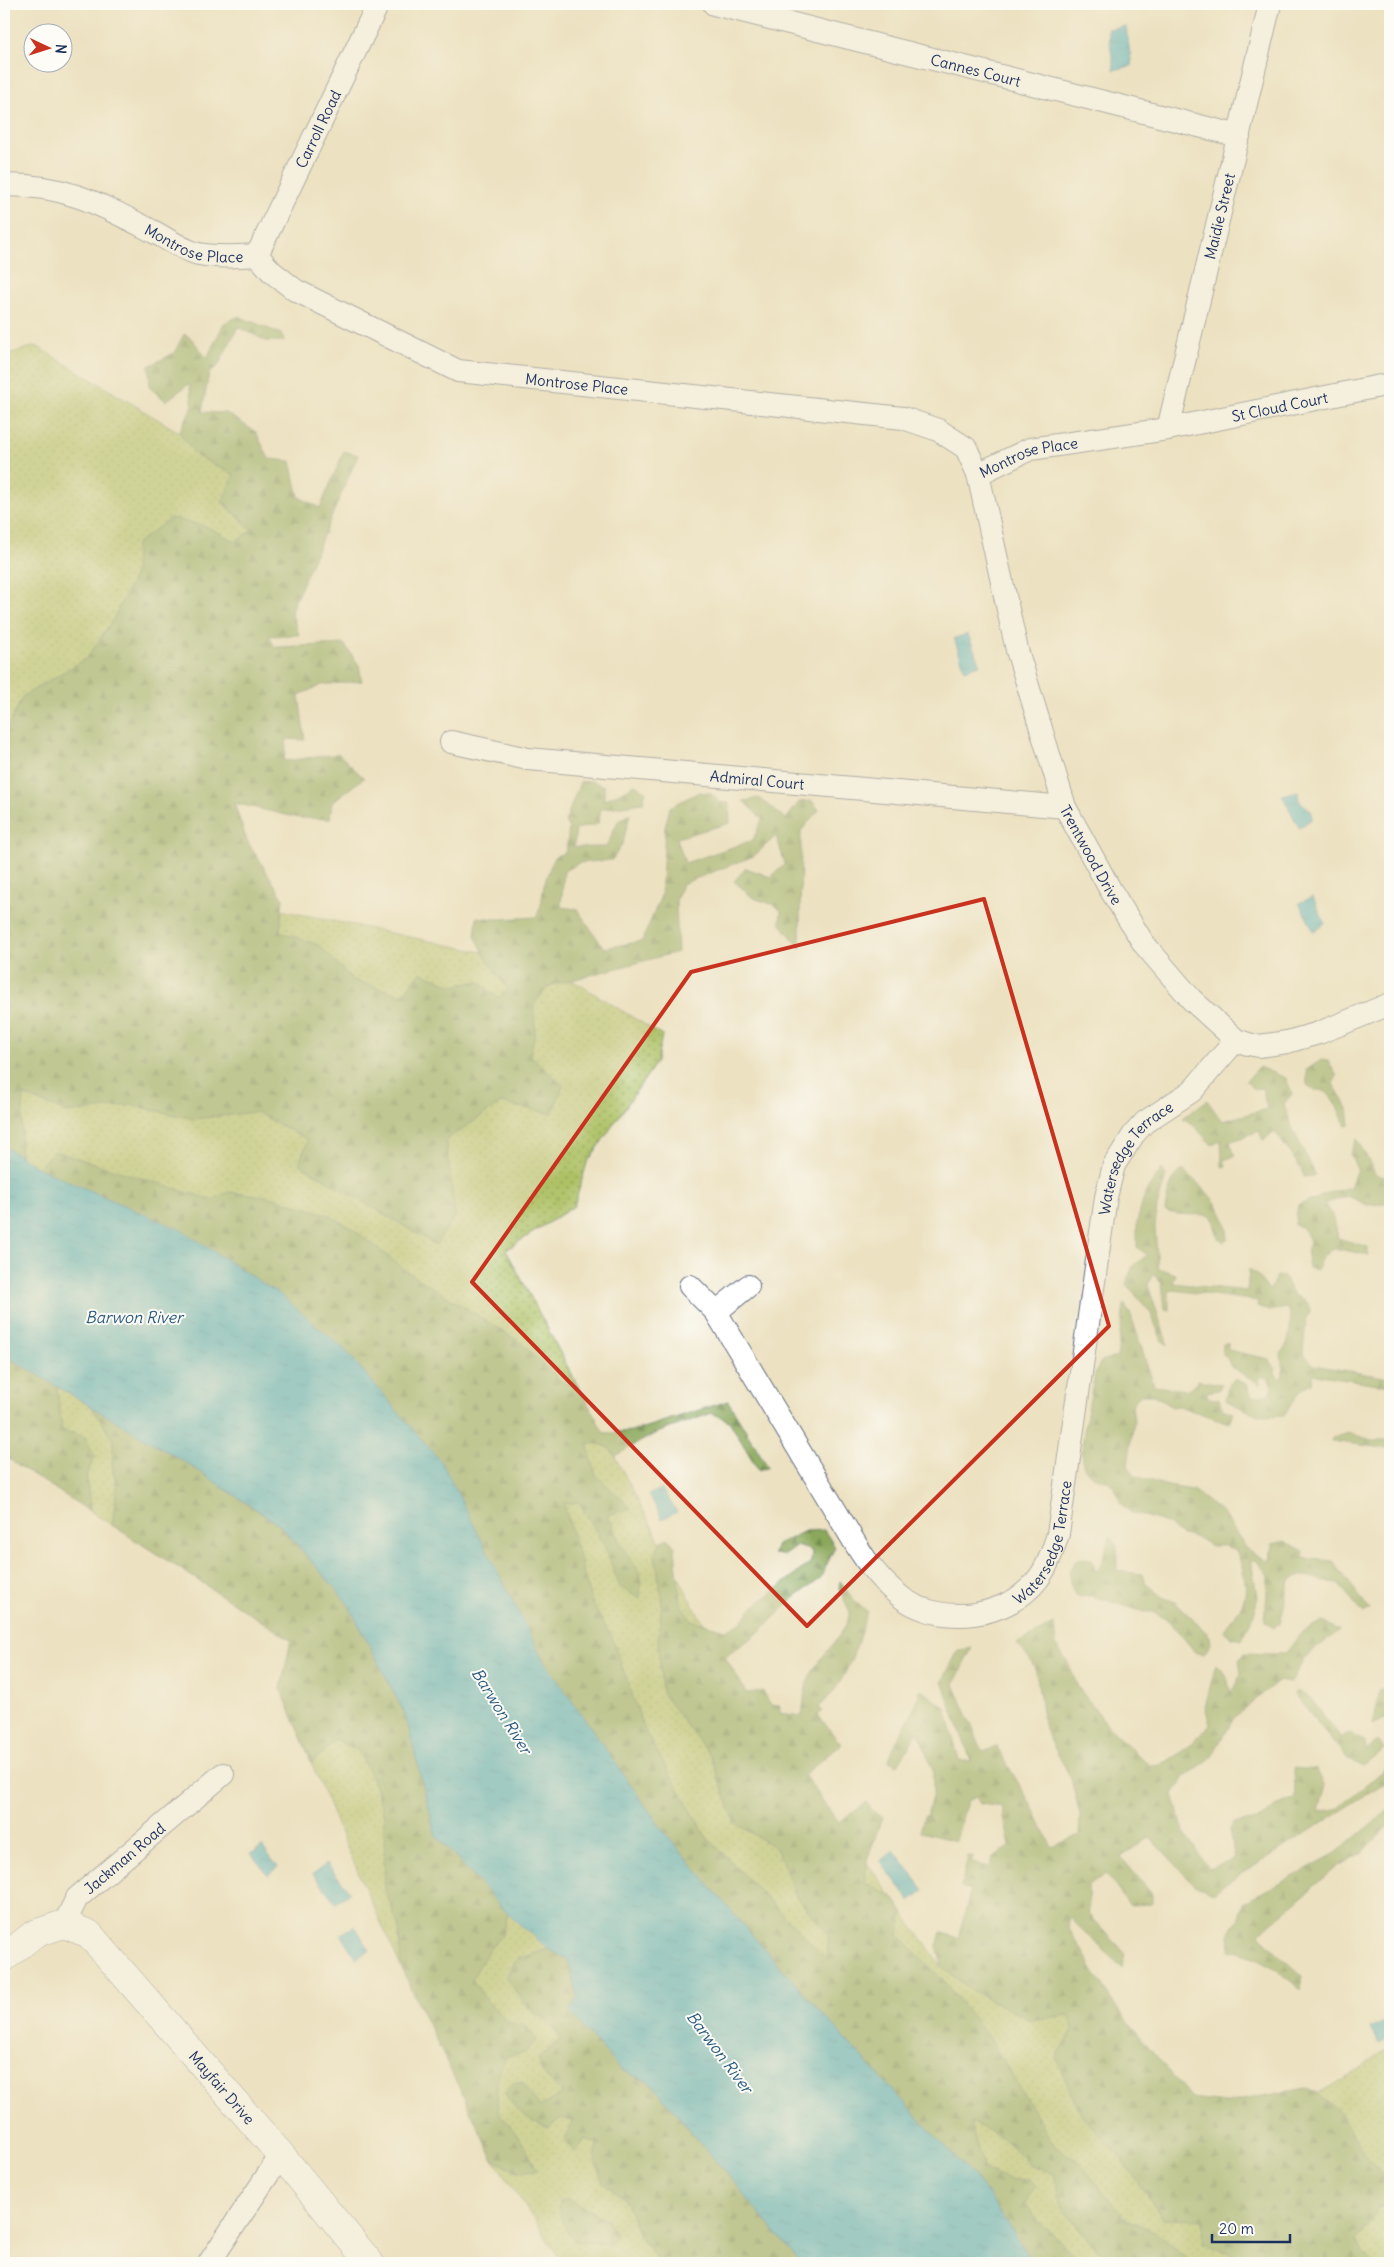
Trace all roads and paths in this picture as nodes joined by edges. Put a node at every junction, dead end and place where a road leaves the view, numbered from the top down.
1 (378, 4) edge
2 (714, 4) edge
3 (1270, 4) edge
4 (1239, 136) junction
5 (4, 186) edge
6 (257, 255) junction
7 (1390, 384) edge
8 (1168, 429) junction
9 (978, 474) junction
10 (452, 742) dead end
11 (1065, 807) junction
12 (1390, 1004) edge
13 (1236, 1040) junction
14 (690, 1286) dead end
15 (748, 1286) dead end
16 (716, 1312) junction
17 (224, 1774) dead end
18 (64, 1924) junction
19 (4, 1958) edge
20 (281, 2155) junction
21 (209, 2263) edge
22 (370, 2263) edge

1 - 6 street, Carroll Road
2 - 4 street, Cannes Court
3 - 4 street, Maidie Street
4 - 8 street, Maidie Street
5 - 6 street, Montrose Place
6 - 9 street, Montrose Place
7 - 8 street, St Cloud Court
8 - 9 street, Montrose Place
9 - 11 street, Trentwood Drive
10 - 11 street, Admiral Court
11 - 13 street, Trentwood Drive
12 - 13 street, Trentwood Drive
13 - 16 street, Watersedge Terrace
14 - 16 street, Watersedge Terrace
15 - 16 street
17 - 18 street, Jackman Road
18 - 19 street
18 - 20 street, Mayfair Drive
20 - 21 street
20 - 22 street, Mayfair Drive

